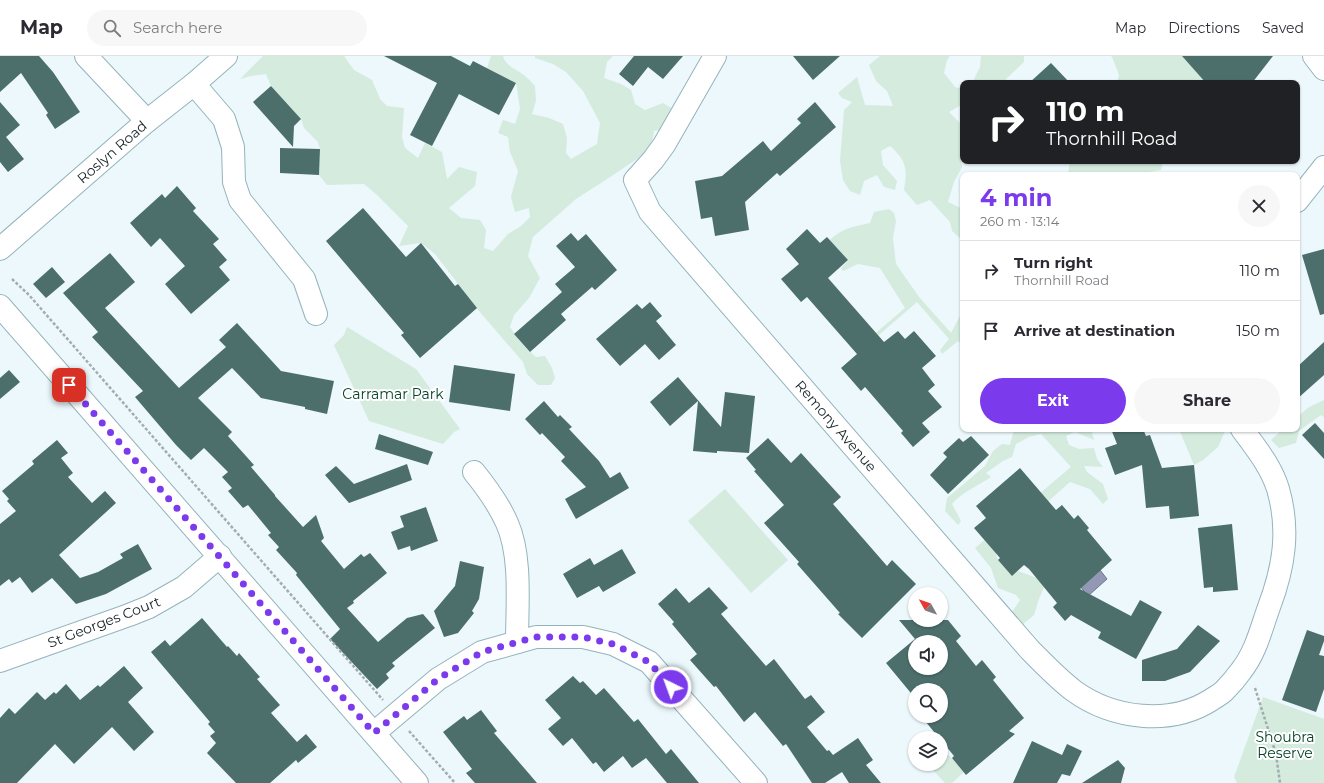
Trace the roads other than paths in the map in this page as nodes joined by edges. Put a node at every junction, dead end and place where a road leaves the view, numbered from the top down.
1 (86, 56) edge
2 (226, 56) edge
3 (715, 56) edge
4 (1314, 56) edge
5 (1324, 69) edge
6 (194, 84) junction
7 (147, 121) junction
8 (1324, 167) edge
9 (1300, 197) edge
10 (0, 249) edge
11 (0, 306) edge
12 (316, 314) dead end
13 (1244, 432) edge
14 (474, 472) dead end
15 (220, 556) junction
16 (517, 642) junction
17 (0, 661) edge
18 (374, 733) junction
19 (417, 783) edge
20 (756, 783) edge

1 - 7 street
2 - 6 street, Roslyn Road
3 - 13 street, Remony Avenue
4 - 5 street
6 - 7 street, Roslyn Road
6 - 12 street
7 - 10 street, Roslyn Road
8 - 9 street
11 - 15 street
14 - 16 street
15 - 17 street, St Georges Court
15 - 18 street
16 - 18 street
16 - 20 street
18 - 19 street

